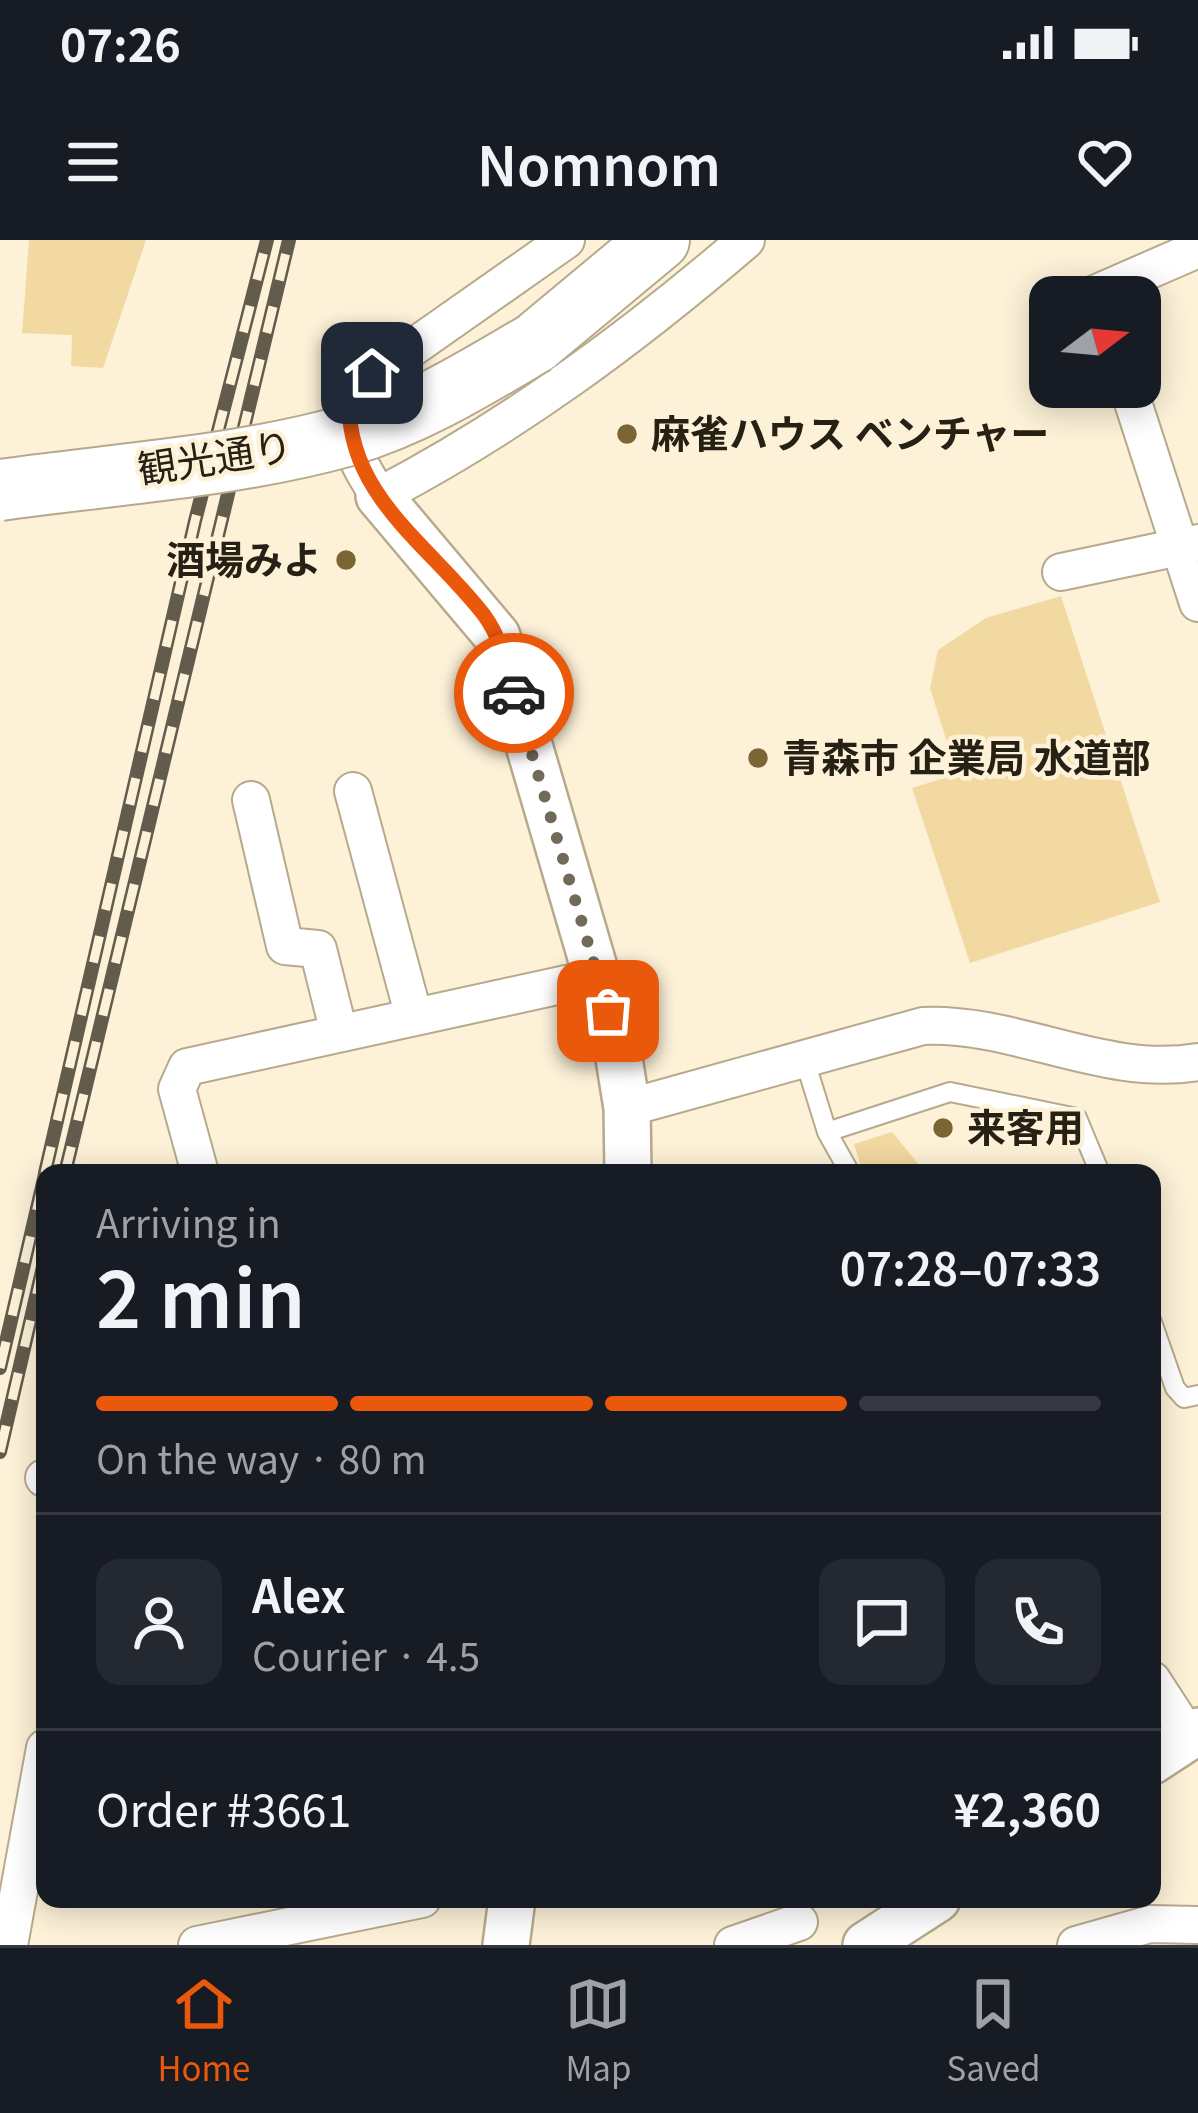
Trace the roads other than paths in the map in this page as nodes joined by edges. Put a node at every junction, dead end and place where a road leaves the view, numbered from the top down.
1 (566, 240) edge
2 (659, 240) edge
3 (746, 240) edge
4 (1198, 249) edge
5 (1135, 276) edge
6 (1136, 408) edge
7 (0, 490) edge
8 (380, 496) junction
9 (1189, 546) edge
10 (1061, 572) dead end
11 (1198, 603) edge
12 (353, 791) dead end
13 (251, 800) dead end
14 (598, 977) junction
15 (414, 1017) junction
16 (339, 1034) junction
17 (805, 1061) junction
18 (1198, 1062) edge
19 (627, 1108) junction
20 (826, 1132) junction
21 (198, 1164) edge
22 (628, 1164) edge
23 (845, 1164) edge
24 (1096, 1164) edge
25 (1161, 1349) edge
26 (1198, 1395) edge
27 (1161, 1700) edge
28 (1180, 1743) edge
29 (36, 1809) edge
30 (378, 1908) edge
31 (511, 1908) edge
32 (924, 1908) edge
33 (799, 1922) dead end
34 (1198, 1925) edge
35 (9, 1945) edge
36 (196, 1945) edge
37 (506, 1945) edge
38 (733, 1945) edge
39 (866, 1945) edge
40 (1076, 1945) edge

1 - 8 street
2 - 7 highway, 観光通り, bridge
3 - 8 street
4 - 5 street
6 - 9 street
8 - 14 street
9 - 10 street
9 - 11 street
12 - 15 street
13 - 16 street
14 - 15 street
14 - 19 street
15 - 16 street
16 - 21 street
17 - 18 street
17 - 19 street
17 - 20 lane
19 - 22 street
20 - 23 lane
20 - 24 lane
25 - 26 lane
27 - 28 street
29 - 35 street
30 - 36 street
31 - 37 street
32 - 39 street
33 - 38 street
34 - 40 street

